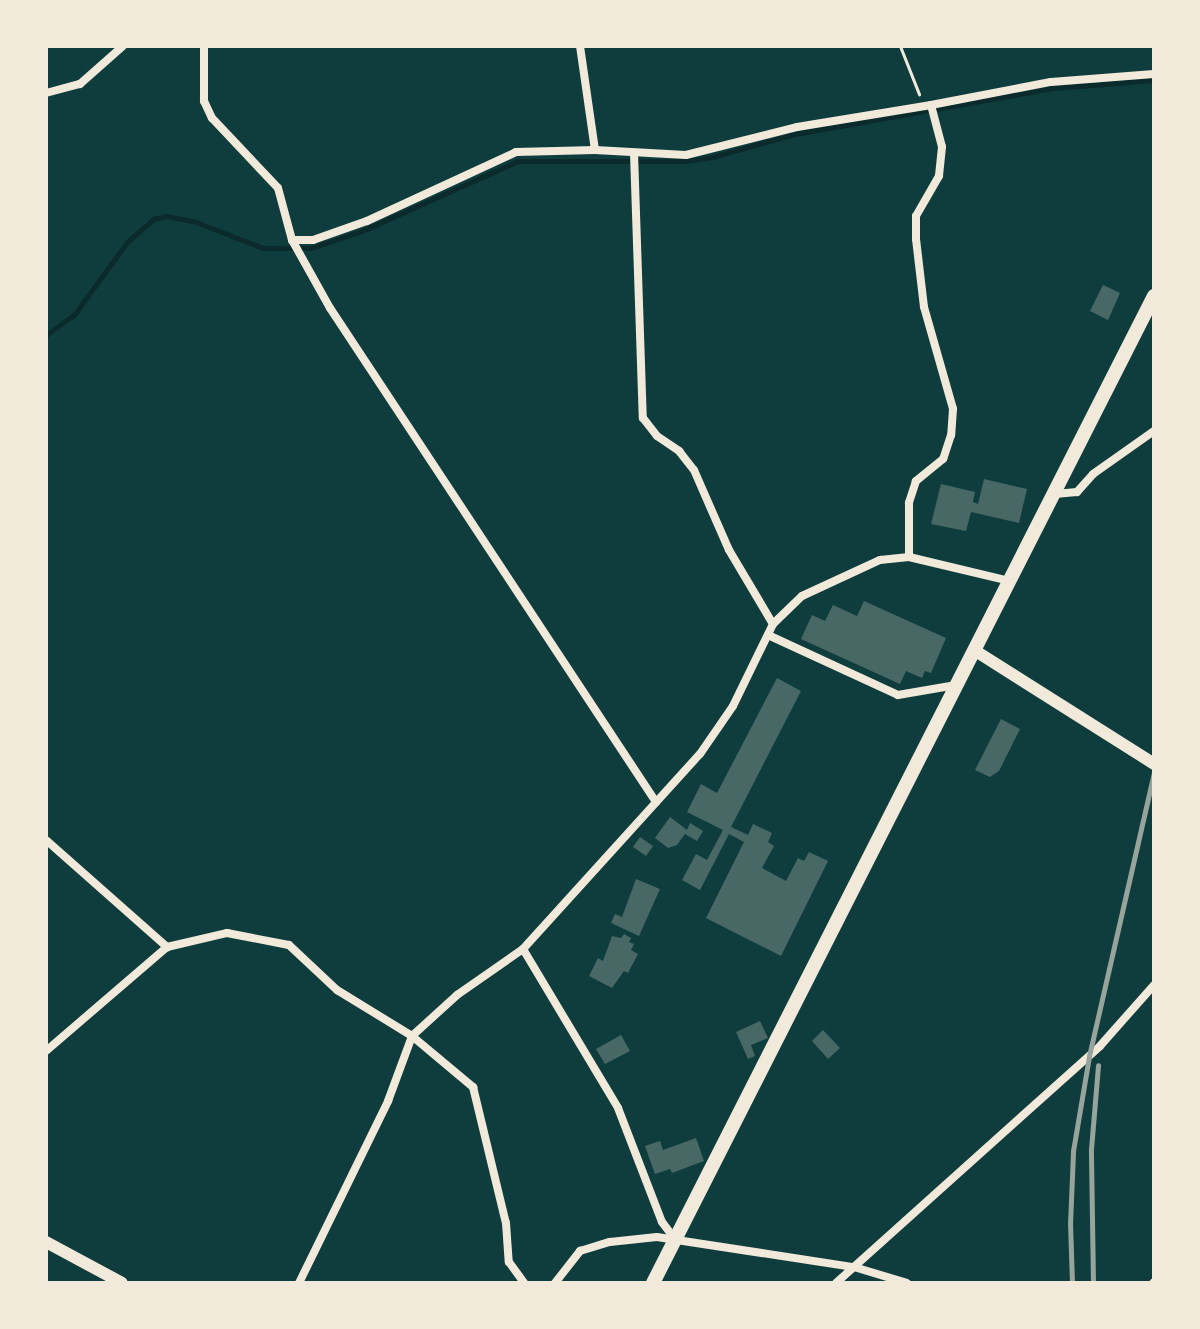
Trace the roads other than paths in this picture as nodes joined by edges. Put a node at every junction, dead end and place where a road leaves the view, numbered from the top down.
1 (123, 46) edge
2 (204, 46) edge
3 (580, 46) edge
4 (1154, 74) edge
5 (46, 93) edge
6 (926, 106) junction
7 (595, 150) junction
8 (634, 153) junction
9 (292, 240) junction
10 (1154, 296) edge
11 (1154, 431) edge
12 (1055, 494) junction
13 (909, 557) junction
14 (1011, 582) junction
15 (773, 624) junction
16 (768, 635) junction
17 (974, 650) junction
18 (956, 685) junction
19 (1154, 764) edge
20 (656, 802) junction
21 (46, 840) edge
22 (167, 947) junction
23 (523, 949) junction
24 (1154, 985) edge
25 (412, 1036) junction
26 (46, 1051) edge
27 (675, 1240) junction
28 (46, 1242) edge
29 (854, 1267) junction
30 (122, 1283) edge
31 (299, 1283) edge
32 (524, 1283) edge
33 (555, 1283) edge
34 (653, 1283) edge
35 (836, 1283) edge
36 (907, 1283) edge

1 - 5 street
2 - 9 street
3 - 7 street
4 - 6 street
6 - 8 street
6 - 13 street
7 - 8 street
7 - 9 street
8 - 15 street
9 - 20 street
10 - 12 main road
11 - 12 street
12 - 14 main road
13 - 14 street
13 - 15 street
14 - 17 main road
15 - 16 street
16 - 18 street
16 - 20 street
17 - 18 main road
17 - 19 street
18 - 27 main road
20 - 23 street
21 - 22 street
22 - 25 street
22 - 26 street
23 - 25 street
23 - 27 street
24 - 29 street
25 - 31 street
25 - 32 street
27 - 29 street
27 - 33 street
27 - 34 main road
28 - 30 street
29 - 35 street
29 - 36 street

